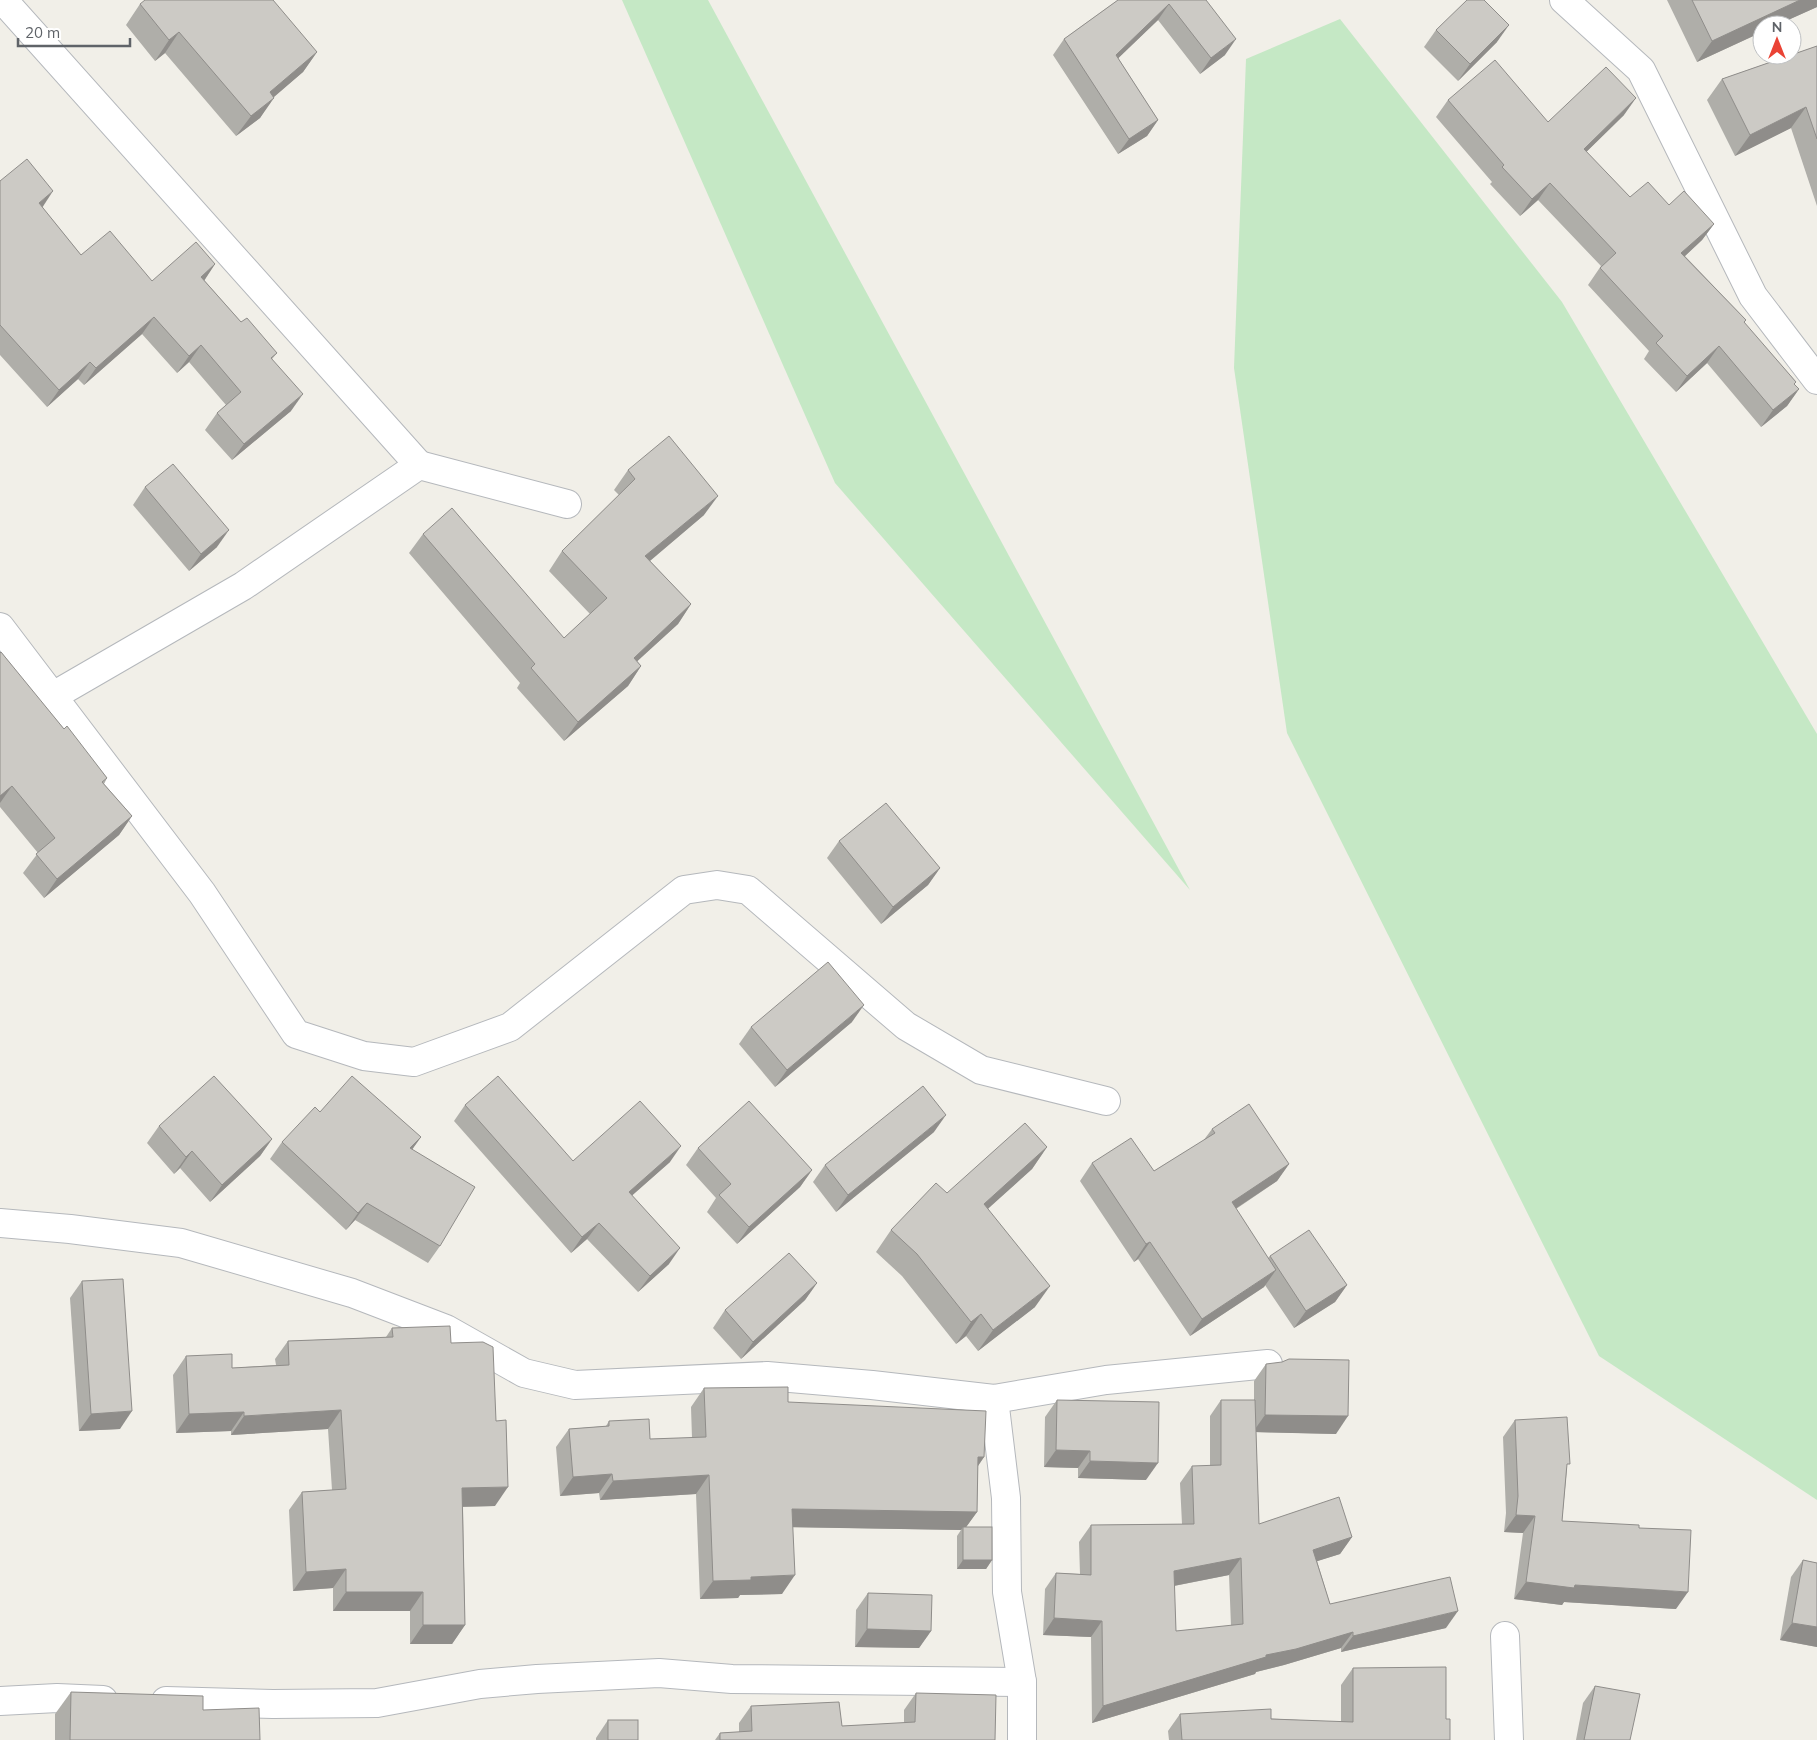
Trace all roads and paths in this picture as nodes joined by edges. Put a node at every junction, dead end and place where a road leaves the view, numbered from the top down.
1 (3, 0) edge
2 (1564, 0) edge
3 (1817, 380) edge
4 (419, 465) junction
5 (567, 504) dead end
6 (0, 627) edge
7 (9, 653) edge
8 (53, 696) junction
9 (1106, 1102) dead end
10 (0, 1223) edge
11 (1268, 1364) edge
12 (994, 1399) junction
13 (1506, 1636) dead end
14 (1022, 1682) junction
15 (0, 1701) edge
16 (1022, 1740) edge
17 (1509, 1740) edge

1 - 4 street
2 - 3 street
4 - 5 street
4 - 8 street
6 - 7 street
7 - 8 street
8 - 9 street
10 - 12 street
11 - 12 street
12 - 14 street
13 - 17 street
14 - 15 street
14 - 16 street

